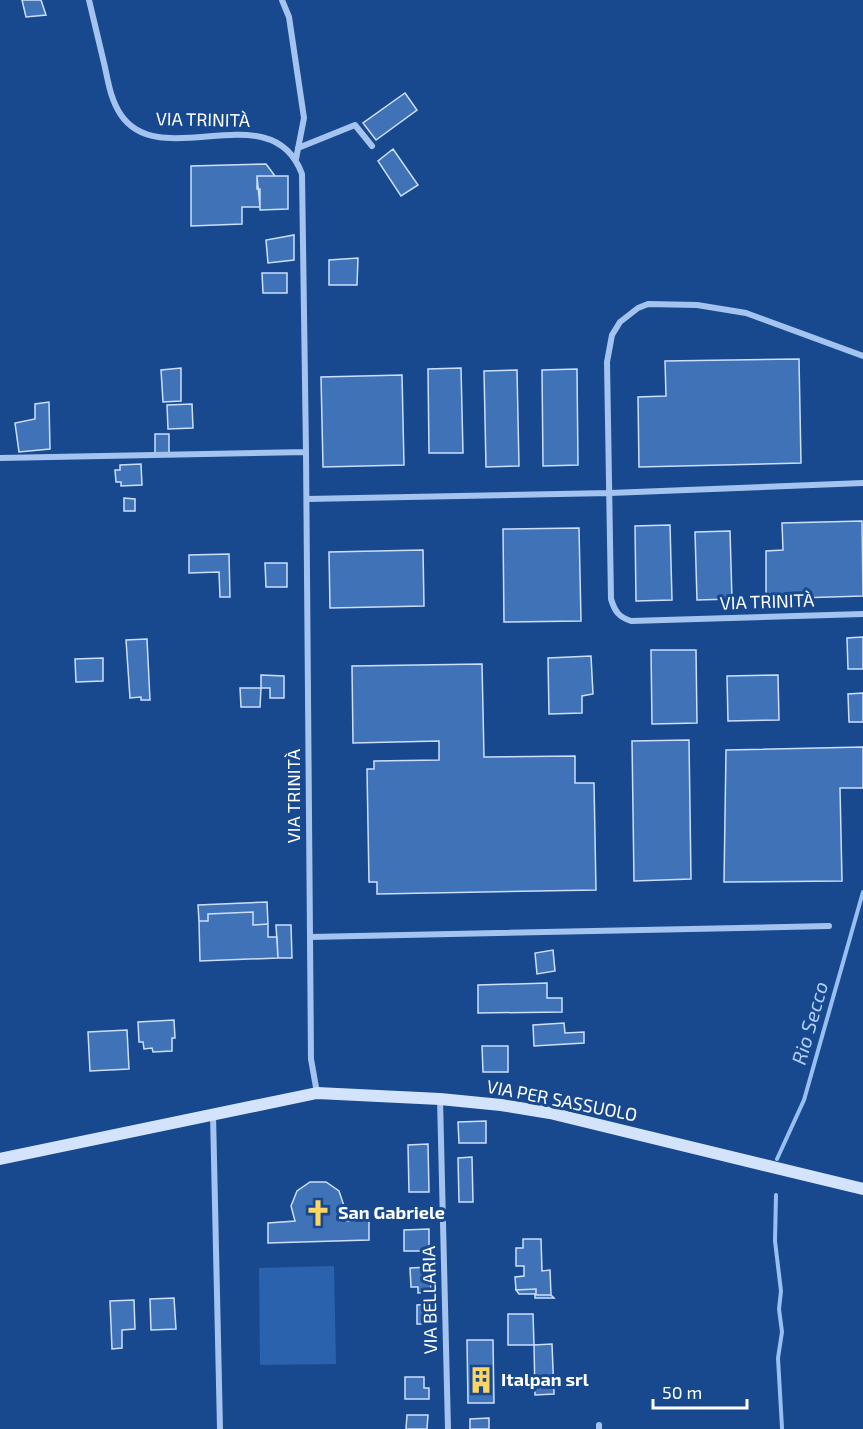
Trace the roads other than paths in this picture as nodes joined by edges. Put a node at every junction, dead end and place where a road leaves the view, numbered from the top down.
1 (89, 0) edge
2 (282, 0) edge
3 (372, 146) dead end
4 (298, 148) junction
5 (296, 159) junction
6 (863, 356) edge
7 (306, 452) junction
8 (0, 458) edge
9 (863, 483) edge
10 (610, 493) junction
11 (307, 499) junction
12 (863, 614) edge
13 (829, 926) dead end
14 (310, 937) junction
15 (317, 1093) junction
16 (440, 1099) junction
17 (213, 1113) junction
18 (0, 1159) edge
19 (863, 1189) edge
20 (220, 1429) edge
21 (448, 1429) edge

1 - 5 street, VIA TRINITÀ
2 - 4 street, VIA TRINITÀ
3 - 4 street
4 - 5 street, VIA TRINITÀ
5 - 7 street, VIA TRINITÀ
6 - 10 street, VIA TRINITÀ
7 - 8 street
7 - 11 street, VIA TRINITÀ
9 - 10 street
10 - 11 street
10 - 12 street, VIA TRINITÀ
11 - 14 street, VIA TRINITÀ
13 - 14 street
14 - 15 street, VIA TRINITÀ
15 - 16 main road, VIA PER SASSUOLO
15 - 17 main road, VIA PER SASSUOLO
16 - 19 main road, VIA PER SASSUOLO
16 - 21 street, VIA BELLARIA
17 - 18 main road, VIA PER SASSUOLO
17 - 20 street

